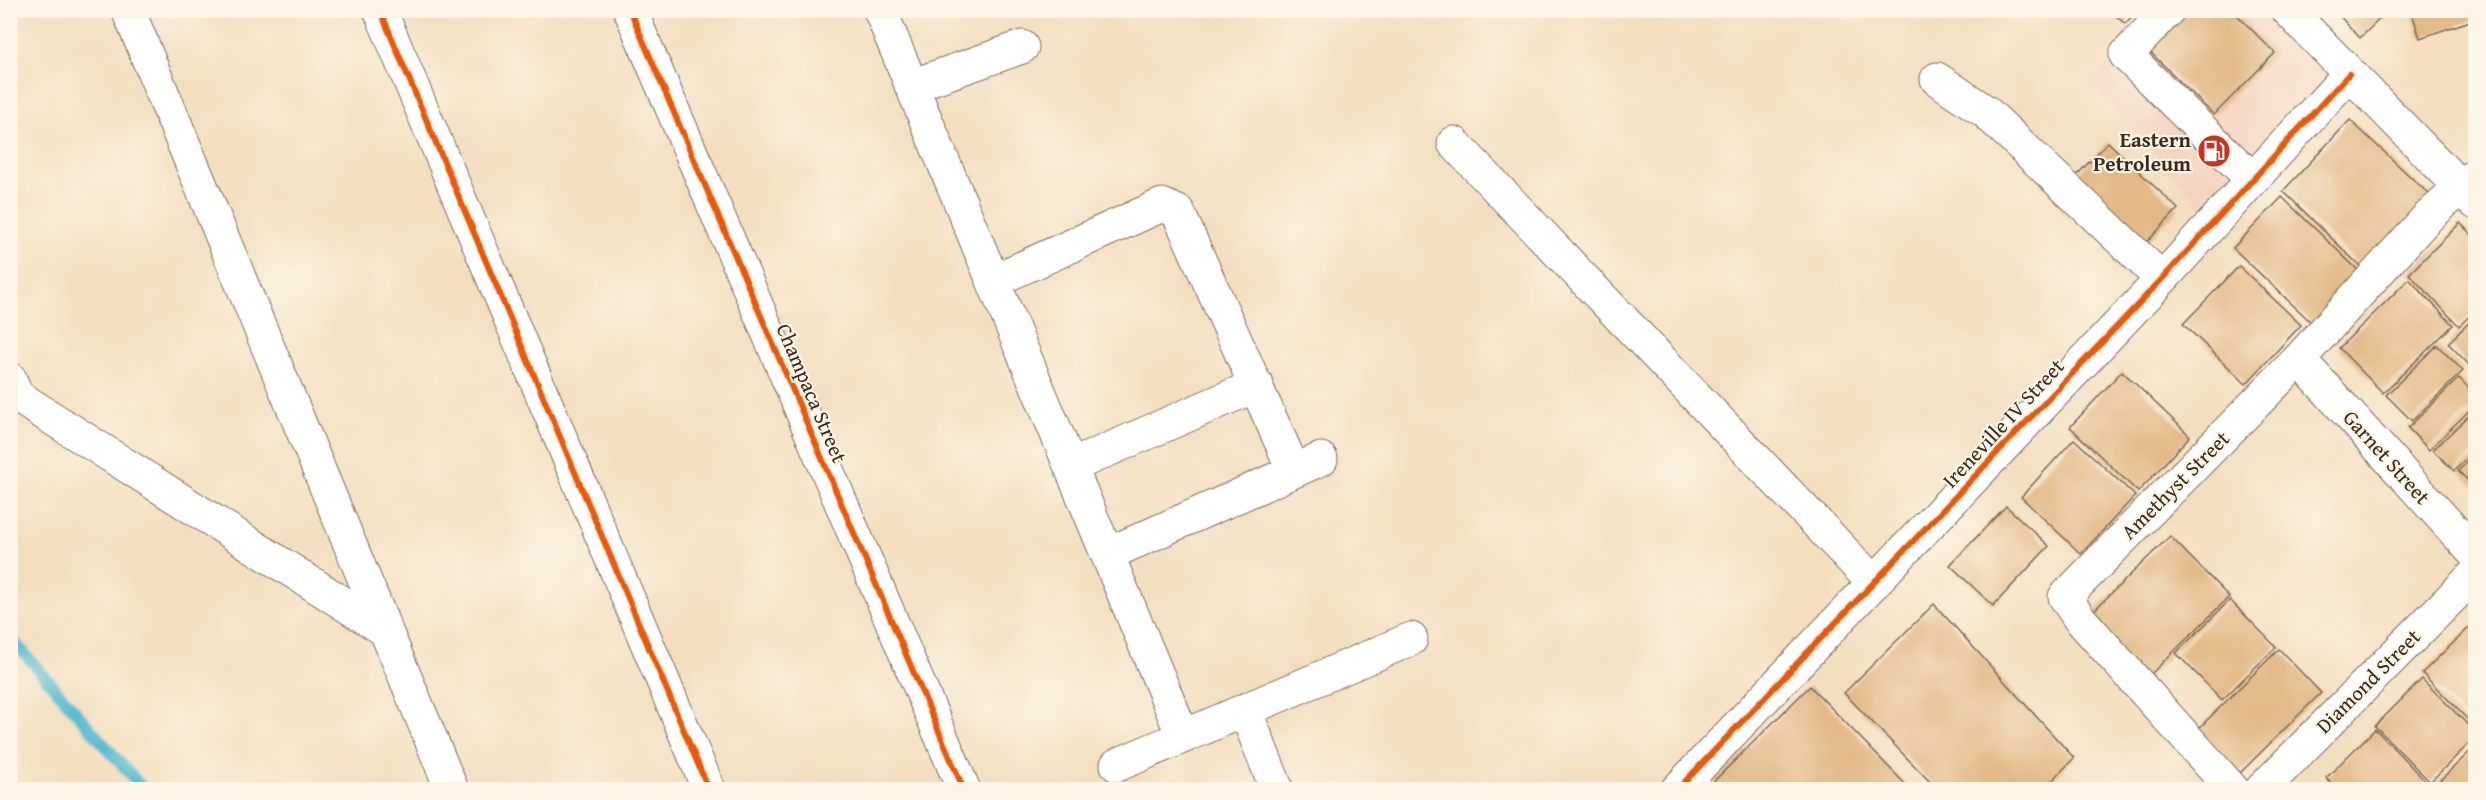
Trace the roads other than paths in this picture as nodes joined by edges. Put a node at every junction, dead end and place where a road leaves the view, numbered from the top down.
1 (128, 10) edge
2 (380, 10) edge
3 (630, 10) edge
4 (880, 10) edge
5 (2168, 10) edge
6 (2288, 10) edge
7 (1022, 47) dead end
8 (2349, 74) junction
9 (1936, 79) dead end
10 (911, 86) junction
11 (1454, 143) dead end
12 (2252, 179) junction
13 (2470, 188) edge
14 (2162, 279) junction
15 (993, 281) junction
16 (2299, 359) junction
17 (1257, 385) junction
18 (13, 391) edge
19 (1071, 466) junction
20 (1108, 554) junction
21 (2475, 555) edge
22 (2475, 573) edge
23 (1874, 583) junction
24 (385, 630) junction
25 (1411, 639) dead end
26 (1245, 710) junction
27 (1183, 736) junction
28 (1117, 765) dead end
29 (452, 789) edge
30 (710, 789) edge
31 (964, 789) edge
32 (1276, 789) edge
33 (1677, 789) edge
34 (2233, 789) edge
35 (2261, 789) edge

1 - 24 street
2 - 30 street
3 - 31 street, Champaca Street
4 - 10 street
5 - 12 street
6 - 8 street
7 - 10 street
8 - 12 street, Ireneville IV Street
8 - 13 street
9 - 14 street
10 - 15 street
11 - 23 street
12 - 14 street, Ireneville IV Street
13 - 16 street, Amethyst Street
14 - 23 street, Ireneville IV Street
15 - 17 street
15 - 19 street
16 - 21 street, Garnet Street
16 - 34 street, Amethyst Street
17 - 19 street
17 - 20 street
18 - 24 street
19 - 20 street
20 - 27 street
22 - 35 street, Diamond Street
23 - 33 street, Ireneville IV Street
24 - 29 street
25 - 26 street
26 - 27 street
26 - 32 street
27 - 28 street

